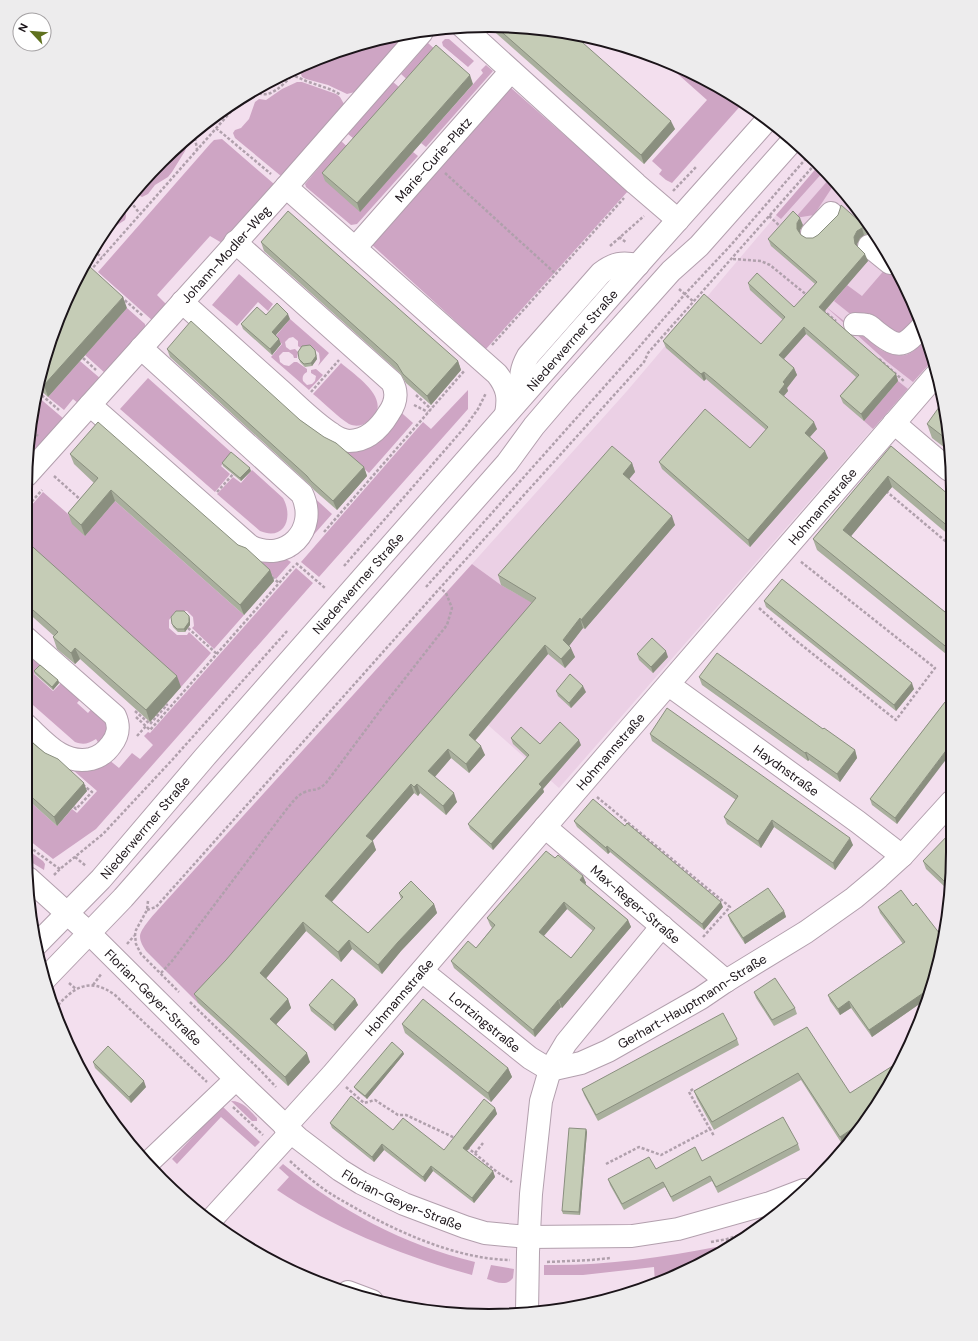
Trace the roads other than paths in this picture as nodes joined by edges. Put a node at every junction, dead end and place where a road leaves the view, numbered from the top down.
1 (469, 33) edge
2 (417, 38) edge
3 (511, 71) junction
4 (764, 124) edge
5 (789, 144) edge
6 (286, 187) junction
7 (840, 204) edge
8 (678, 220) junction
9 (812, 234) dead end
10 (235, 242) junction
11 (869, 246) dead end
12 (355, 248) junction
13 (884, 258) edge
14 (671, 271) junction
15 (182, 302) junction
16 (846, 324) road end
17 (918, 331) edge
18 (141, 348) junction
19 (932, 379) edge
20 (90, 405) junction
21 (506, 414) junction
22 (894, 423) junction
23 (945, 467) edge
24 (33, 469) edge
25 (32, 644) edge
26 (669, 685) junction
27 (32, 730) edge
28 (946, 808) edge
29 (545, 827) junction
30 (902, 856) junction
31 (33, 883) edge
32 (67, 913) junction
33 (662, 926) junction
34 (88, 933) junction
35 (41, 940) edge
36 (422, 971) junction
37 (49, 974) edge
38 (726, 981) junction
39 (550, 1070) junction
40 (236, 1079) junction
41 (284, 1135) junction
42 (151, 1160) edge
43 (791, 1195) edge
44 (214, 1217) edge
45 (529, 1237) junction
46 (527, 1307) edge

1 - 3 street
2 - 6 street, Johann-Modler-Weg
3 - 8 street
3 - 12 street, Marie-Curie-Platz
4 - 8 street, Niederwerrner Straße
5 - 14 street
6 - 10 street, Johann-Modler-Weg
6 - 12 street
7 - 9 street
8 - 14 street
8 - 21 street, Niederwerrner Straße
10 - 15 street, Johann-Modler-Weg
10 - 15 street
11 - 13 street
12 - 21 street
14 - 34 street
15 - 18 street, Johann-Modler-Weg
16 - 17 street
18 - 20 street, Johann-Modler-Weg
18 - 20 street
19 - 22 street, Hohmannstraße
20 - 24 street, Johann-Modler-Weg
21 - 32 street, Niederwerrner Straße
22 - 23 street
22 - 26 street, Hohmannstraße
25 - 27 street
26 - 29 street, Hohmannstraße
26 - 30 street, Haydnstraße
28 - 30 street, Gerhart-Hauptmann-Straße
29 - 33 street, Max-Reger-Straße
29 - 36 street, Hohmannstraße
30 - 38 street, Gerhart-Hauptmann-Straße
31 - 32 street, Florian-Geyer-Straße
32 - 34 street, Florian-Geyer-Straße
32 - 35 street, Niederwerrner Straße
33 - 38 street, Max-Reger-Straße
33 - 39 street
34 - 37 street
34 - 40 street, Florian-Geyer-Straße
36 - 39 street, Lortzingstraße
36 - 41 street, Hohmannstraße
38 - 39 street, Gerhart-Hauptmann-Straße
39 - 45 street
40 - 41 street, Florian-Geyer-Straße
40 - 42 street
41 - 44 street, Hohmannstraße
41 - 45 street, Florian-Geyer-Straße
43 - 45 street, Florian-Geyer-Straße
45 - 46 street

